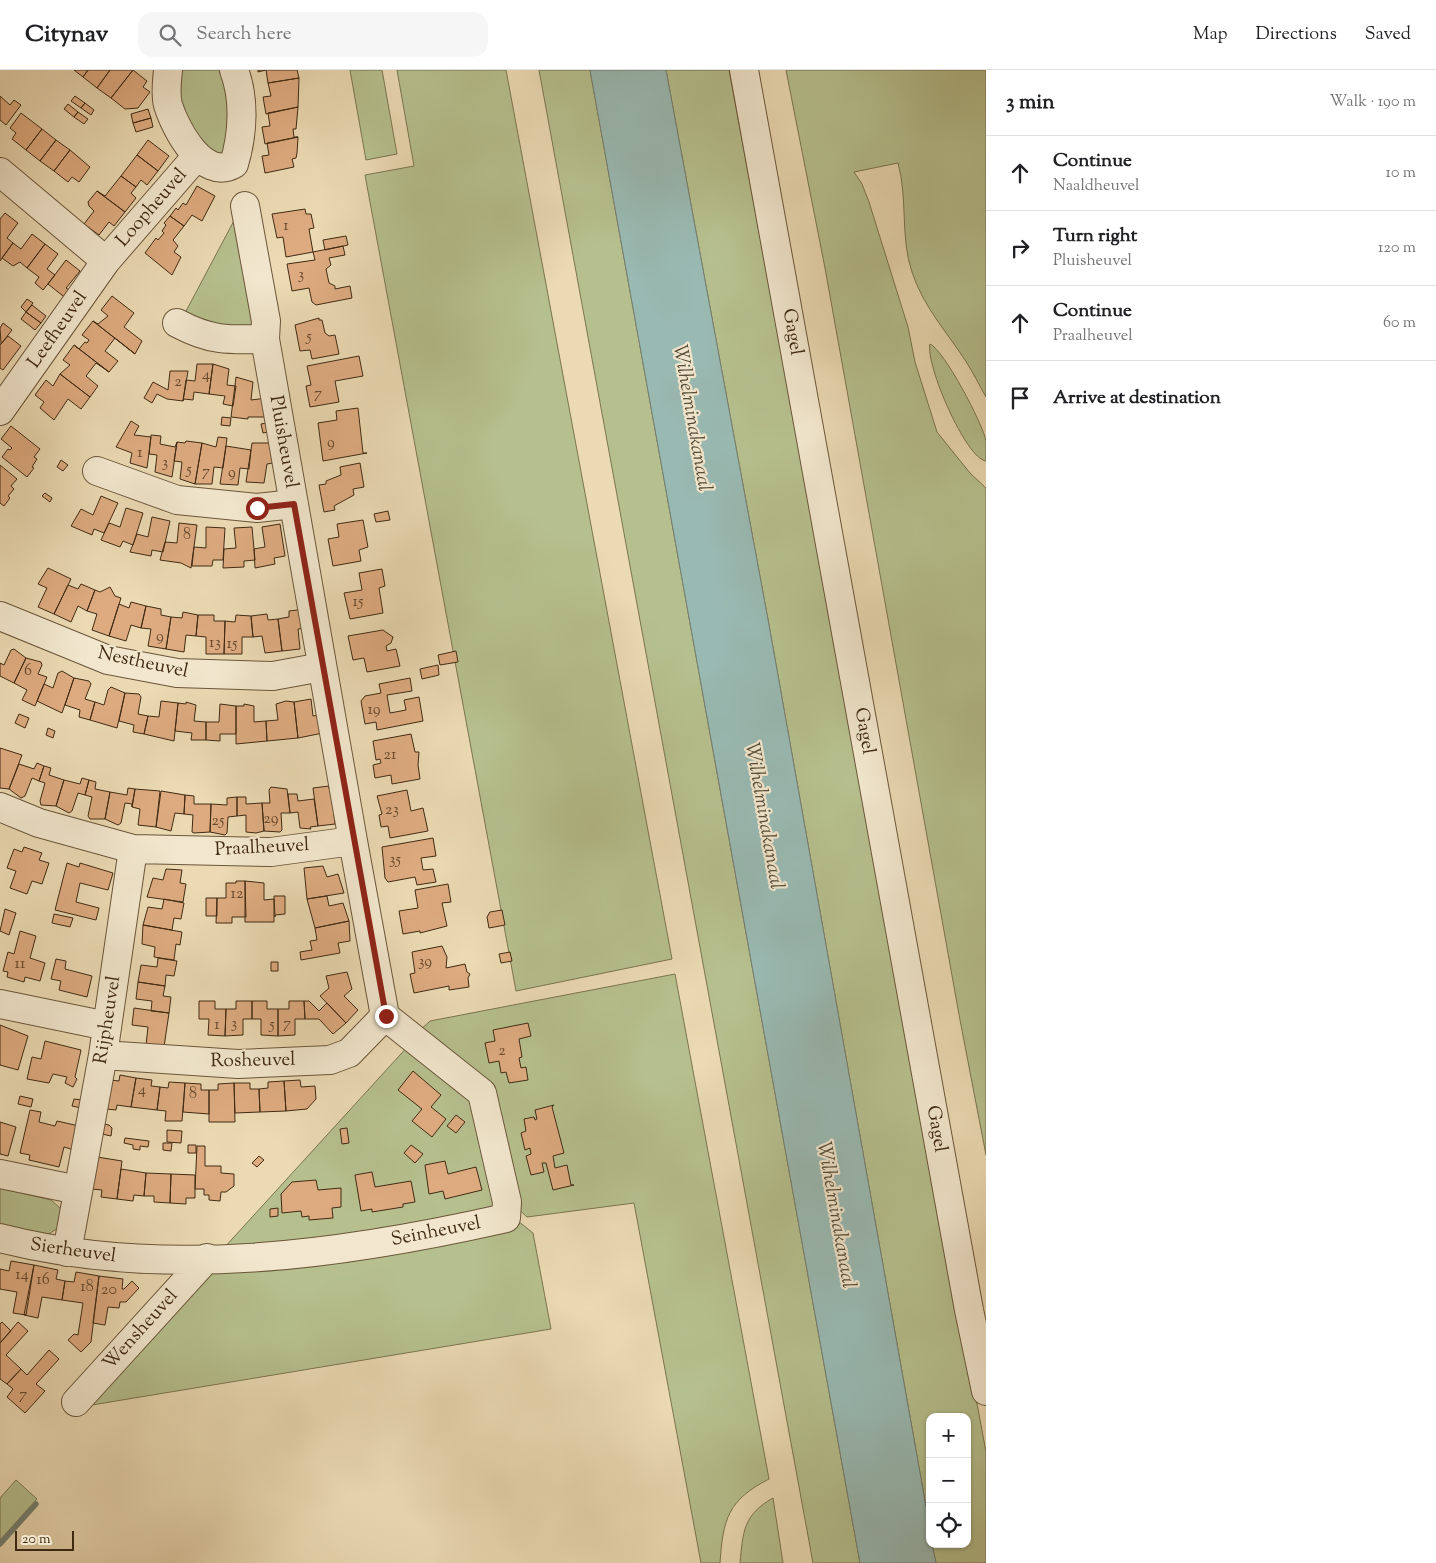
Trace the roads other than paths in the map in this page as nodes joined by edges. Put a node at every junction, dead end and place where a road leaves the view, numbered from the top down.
1 (168, 70) edge
2 (234, 70) edge
3 (744, 70) edge
4 (197, 156) junction
5 (0, 172) edge
6 (236, 186) junction
7 (106, 261) junction
8 (177, 323) dead end
9 (265, 339) junction
10 (3, 402) edge
11 (97, 471) dead end
12 (294, 504) junction
13 (0, 616) edge
14 (322, 668) junction
15 (0, 807) edge
16 (353, 841) junction
17 (133, 849) junction
18 (0, 1004) edge
19 (386, 1016) junction
20 (107, 1026) junction
21 (103, 1055) junction
22 (0, 1174) edge
23 (78, 1190) junction
24 (0, 1238) edge
25 (67, 1252) junction
26 (207, 1258) junction
27 (146, 1260) joint
28 (986, 1391) edge
29 (76, 1402) dead end

1 - 4 street
2 - 6 street
3 - 28 street, Gagel
4 - 6 street
4 - 7 street, Loopheuvel
5 - 7 street
6 - 9 street, Pluisheuvel
7 - 10 street, Leefheuvel
8 - 9 street
9 - 12 street, Pluisheuvel
11 - 12 street
12 - 14 street, Pluisheuvel
13 - 14 street, Nestheuvel
14 - 16 street, Pluisheuvel
15 - 17 street, Praalheuvel
16 - 17 street, Praalheuvel
16 - 19 street
17 - 20 street, Rijpheuvel
18 - 20 street
19 - 21 street, Rosheuvel
19 - 26 street, Seinheuvel
20 - 21 street, Rijpheuvel
21 - 23 street, Rijpheuvel
22 - 23 street
23 - 25 street, Rijpheuvel
24 - 25 street, Sierheuvel
25 - 27 street, Sierheuvel
26 - 27 street, Seinheuvel
26 - 29 street, Wensheuvel

